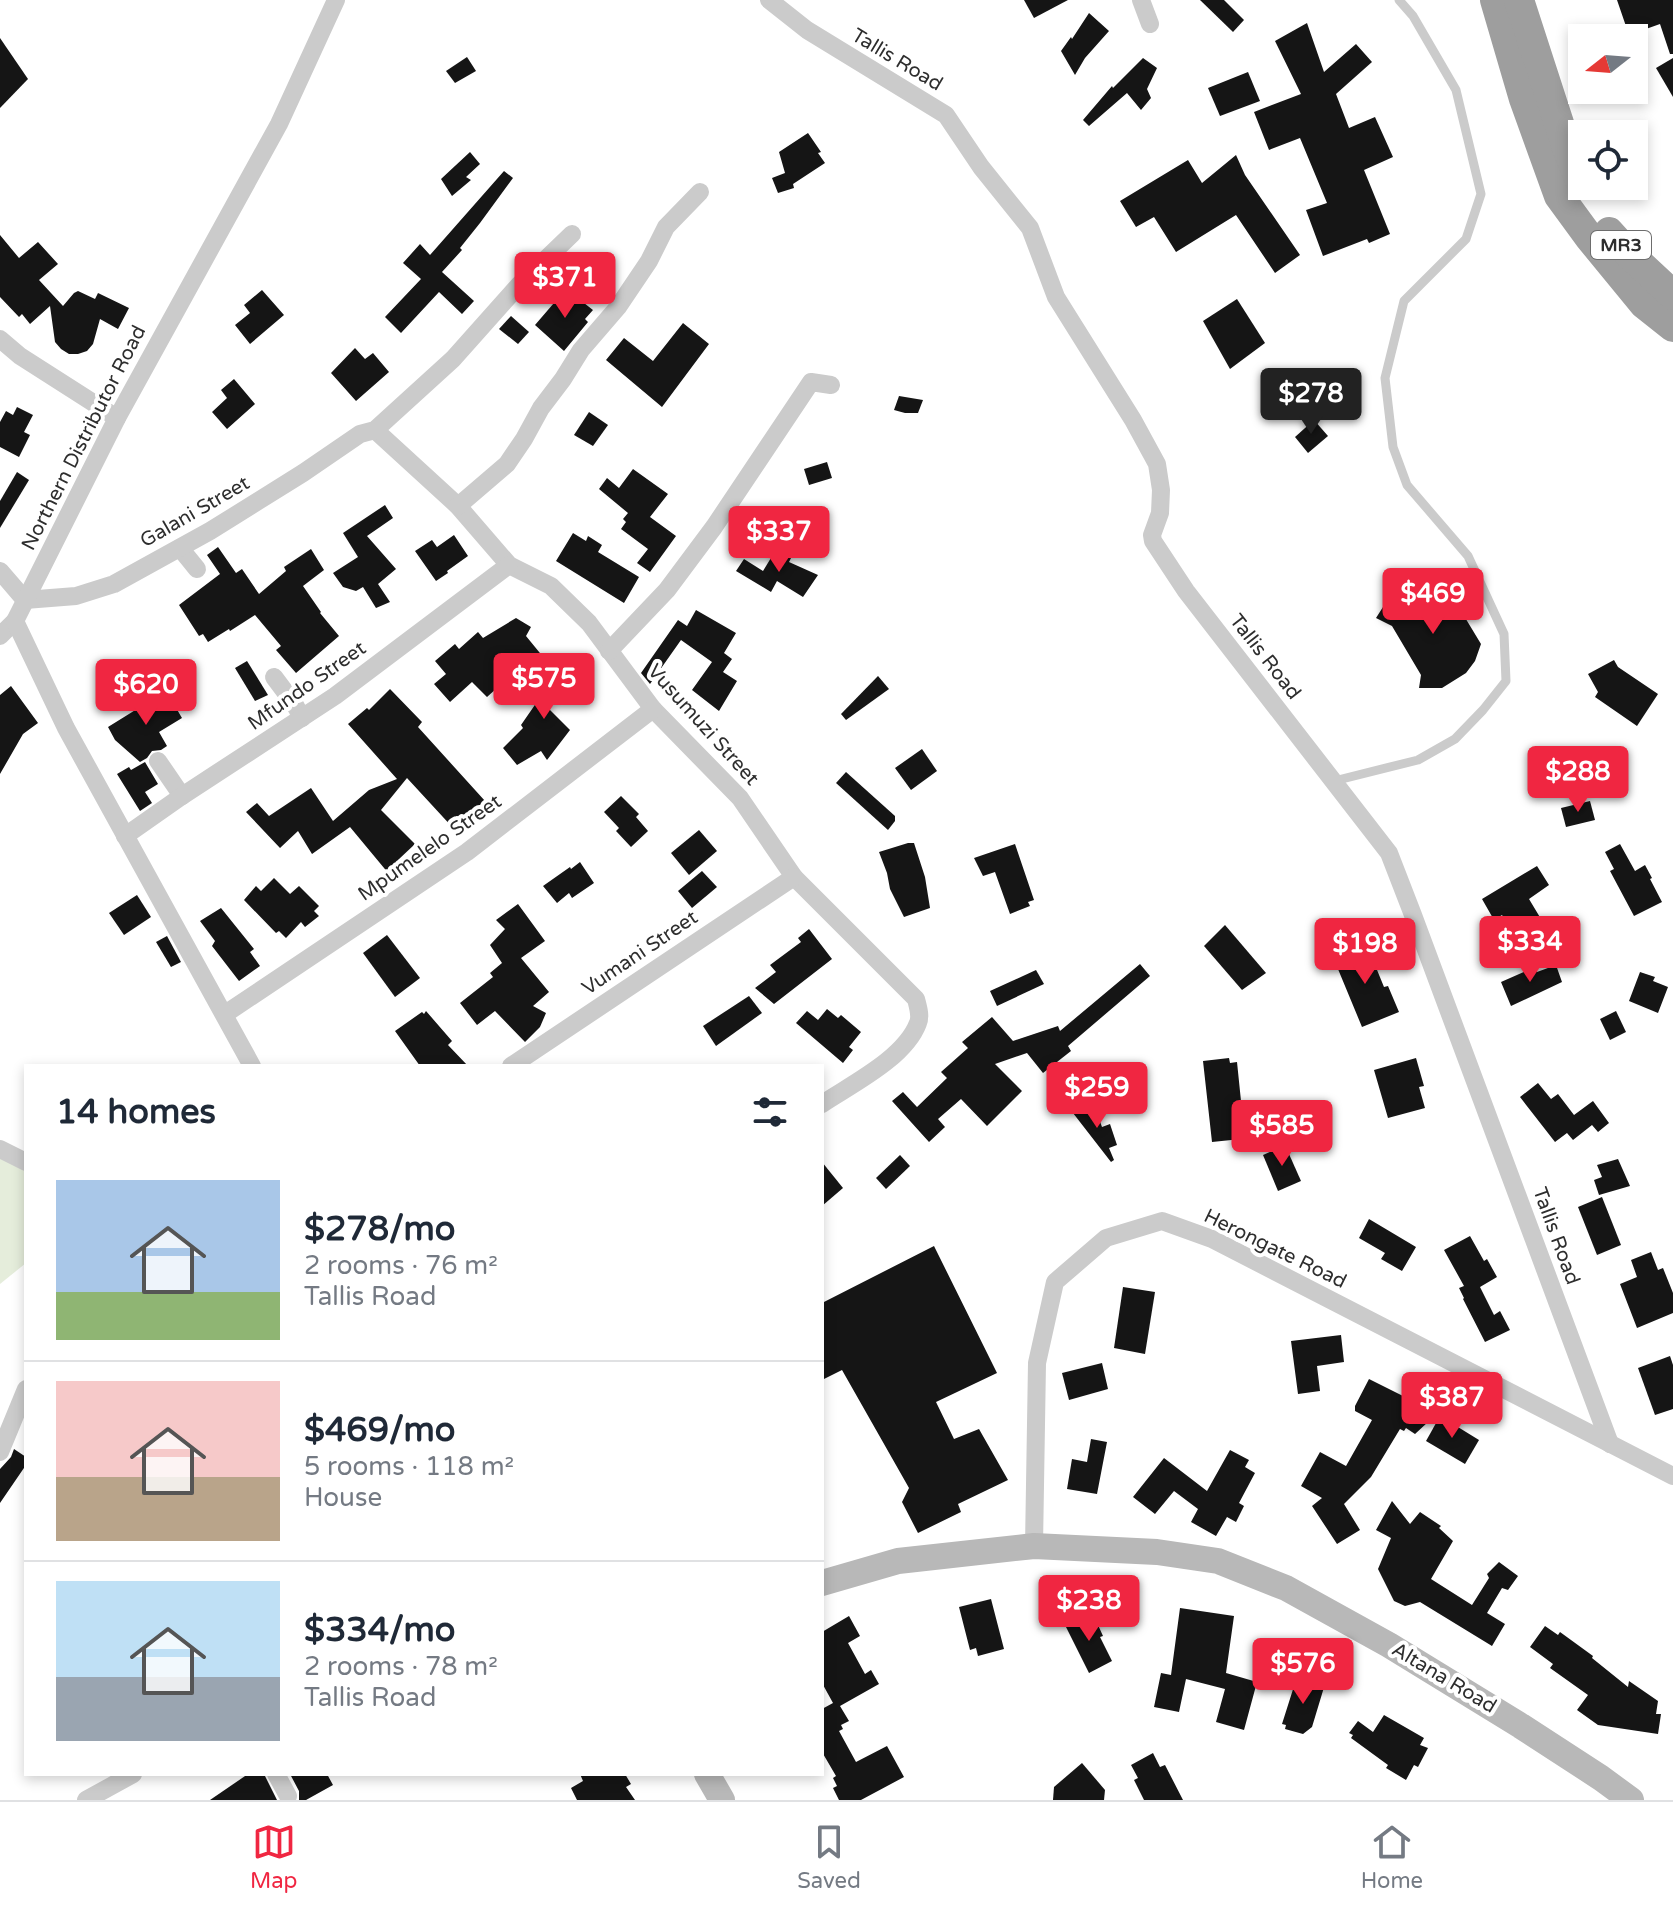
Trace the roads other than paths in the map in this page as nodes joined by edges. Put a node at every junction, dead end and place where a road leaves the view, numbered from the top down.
1 (336, 0) edge
2 (769, 0) edge
3 (1141, 0) edge
4 (1399, 0) edge
5 (1495, 0) edge
6 (1519, 0) edge
7 (1150, 24) dead end
8 (1568, 150) edge
9 (700, 192) dead end
10 (1590, 200) edge
11 (572, 234) dead end
12 (1673, 295) edge
13 (1673, 327) edge
14 (0, 339) edge
15 (831, 385) dead end
16 (117, 418) junction
17 (375, 430) junction
18 (458, 506) junction
19 (180, 548) junction
20 (509, 565) junction
21 (197, 569) dead end
22 (0, 571) edge
23 (25, 600) junction
24 (15, 621) junction
25 (0, 636) edge
26 (609, 651) junction
27 (274, 677) dead end
28 (653, 709) junction
29 (302, 718) junction
30 (158, 761) dead end
31 (1334, 781) junction
32 (182, 796) junction
33 (125, 836) junction
34 (794, 877) junction
35 (225, 1014) junction
36 (248, 1061) edge
37 (514, 1064) edge
38 (824, 1103) edge
39 (0, 1149) edge
40 (24, 1161) edge
41 (24, 1394) edge
42 (1610, 1444) junction
43 (0, 1452) edge
44 (1673, 1476) edge
45 (1034, 1546) junction
46 (824, 1582) edge
47 (129, 1776) edge
48 (277, 1776) edge
49 (708, 1776) edge
50 (288, 1796) dead end
51 (86, 1800) edge
52 (722, 1800) edge
53 (1631, 1800) edge

1 - 16 street, Northern Distributor Road
2 - 31 street, Tallis Road
3 - 7 street
4 - 31 lane
5 - 13 highway, MR3
6 - 8 highway, MR3
9 - 18 street
10 - 12 highway, MR3
11 - 17 street, Galani Street
14 - 16 street
15 - 26 street
16 - 23 street, Northern Distributor Road
17 - 18 street, Vusumuzi Street
17 - 19 street, Galani Street
18 - 20 street, Vusumuzi Street
19 - 21 street
19 - 23 street, Galani Street
20 - 26 street, Vusumuzi Street
20 - 29 street, Mfundo Street
22 - 23 street
23 - 24 street, Northern Distributor Road
24 - 25 street, Northern Distributor Road
24 - 33 street
26 - 28 street, Vusumuzi Street
27 - 29 street
28 - 34 street, Vusumuzi Street
28 - 35 street, Mpumelelo Street
29 - 32 street, Mfundo Street
30 - 32 street
31 - 42 street, Tallis Road
32 - 33 street, Mfundo Street
33 - 35 street
34 - 37 street, Vumani Street
34 - 38 street, Vusumuzi Street
35 - 36 street
39 - 40 street
41 - 43 street
42 - 44 street, Herongate Road
42 - 45 street, Herongate Road
45 - 46 main road, Altana Road
45 - 53 main road, Altana Road
47 - 51 street
48 - 50 street
49 - 52 main road

